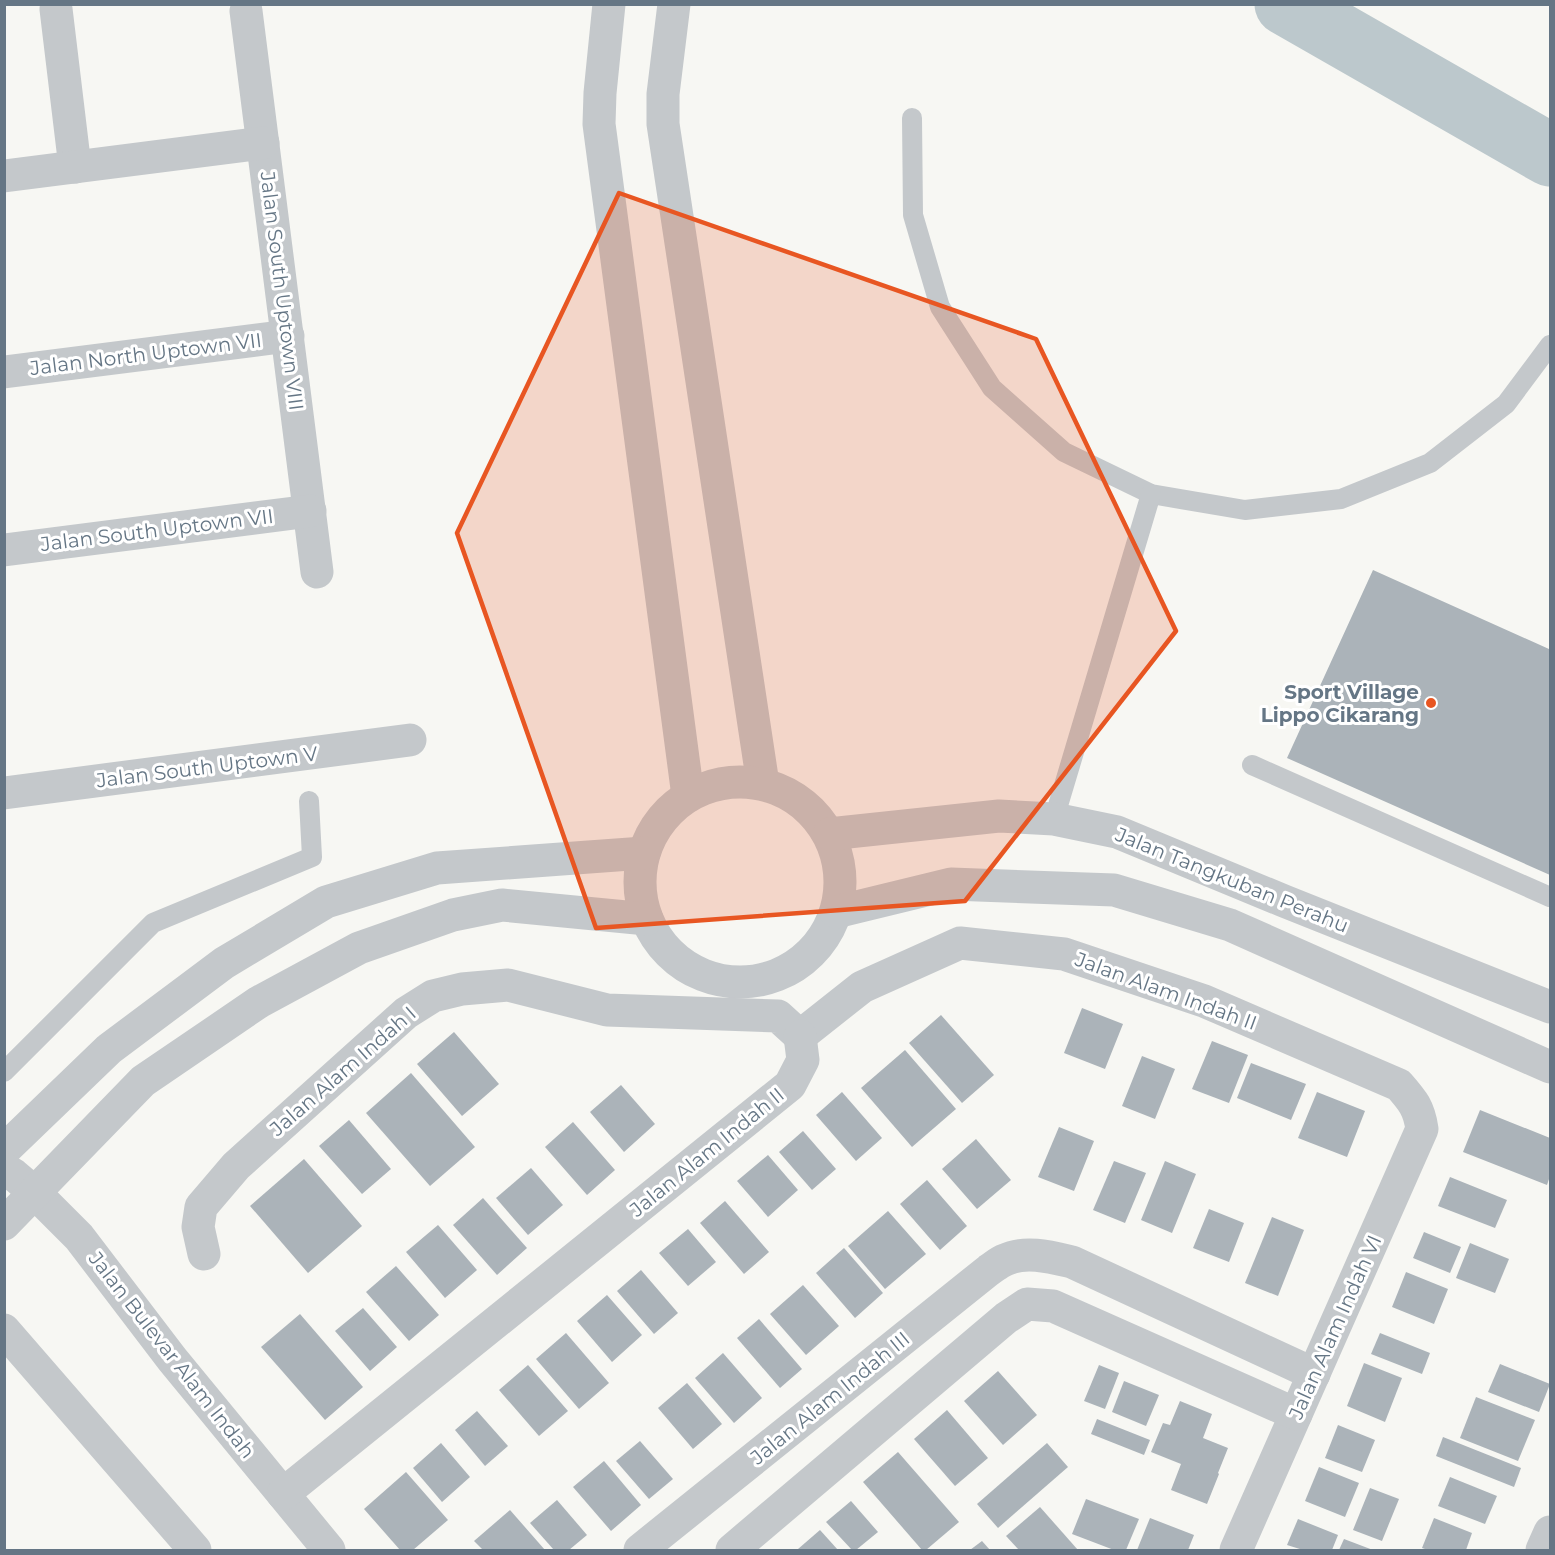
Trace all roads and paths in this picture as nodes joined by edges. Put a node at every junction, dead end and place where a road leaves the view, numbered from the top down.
1 (609, 4) edge
2 (674, 4) edge
3 (56, 9) dead end
4 (246, 11) dead end
5 (912, 118) dead end
6 (263, 143) junction
7 (75, 167) junction
8 (4, 176) edge
9 (288, 336) junction
10 (1551, 345) edge
11 (4, 372) edge
12 (1151, 494) junction
13 (310, 511) junction
14 (4, 550) edge
15 (318, 572) dead end
16 (410, 740) dead end
17 (1252, 765) dead end
18 (763, 784) junction
19 (4, 793) edge
20 (688, 796) junction
21 (309, 801) dead end
22 (1054, 819) junction
23 (829, 834) junction
24 (644, 854) junction
25 (1551, 897) edge
26 (836, 912) junction
27 (646, 919) junction
28 (1551, 1007) edge
29 (800, 1036) junction
30 (1551, 1067) edge
31 (4, 1072) edge
32 (1414, 1102) joint
33 (4, 1150) edge
34 (4, 1169) edge
35 (34, 1192) junction
36 (4, 1224) edge
37 (204, 1254) dead end
38 (1026, 1255) junction
39 (1027, 1304) junction
40 (4, 1330) edge
41 (1314, 1374) junction
42 (1296, 1414) junction
43 (283, 1494) junction
44 (1551, 1532) edge
45 (195, 1551) edge
46 (329, 1551) edge
47 (640, 1551) edge
48 (732, 1551) edge
49 (1236, 1551) edge
50 (1542, 1551) edge

1 - 20 street
2 - 18 street
3 - 7 street
4 - 6 street, Jalan South Uptown VIII
5 - 12 lane
6 - 7 street
6 - 9 street, Jalan South Uptown VIII
7 - 8 street
9 - 11 street, Jalan North Uptown VII
9 - 13 street, Jalan South Uptown VIII
10 - 12 lane
12 - 22 lane
13 - 14 street, Jalan South Uptown VII
13 - 15 street, Jalan South Uptown VIII
16 - 19 street, Jalan South Uptown V
17 - 25 lane
18 - 20 street
18 - 23 street
20 - 24 street
21 - 31 lane
22 - 23 street, Jalan Tangkuban Perahu
22 - 28 street, Jalan Tangkuban Perahu
23 - 26 street
24 - 27 street
24 - 33 street
26 - 27 street
26 - 30 street
27 - 35 street
29 - 32 street, Jalan Alam Indah II
29 - 37 street, Jalan Alam Indah I
29 - 43 street, Jalan Alam Indah II
32 - 41 street, Jalan Alam Indah VI
34 - 35 street, Jalan Bulevar Alam Indah
35 - 36 street
35 - 43 street, Jalan Bulevar Alam Indah
38 - 39 street
38 - 41 street, Jalan Alam Indah III
38 - 47 street, Jalan Alam Indah III
39 - 42 street
39 - 48 street
40 - 45 street
41 - 42 street, Jalan Alam Indah VI
42 - 49 street, Jalan Alam Indah VI
43 - 46 street, Jalan Bulevar Alam Indah
44 - 50 street

